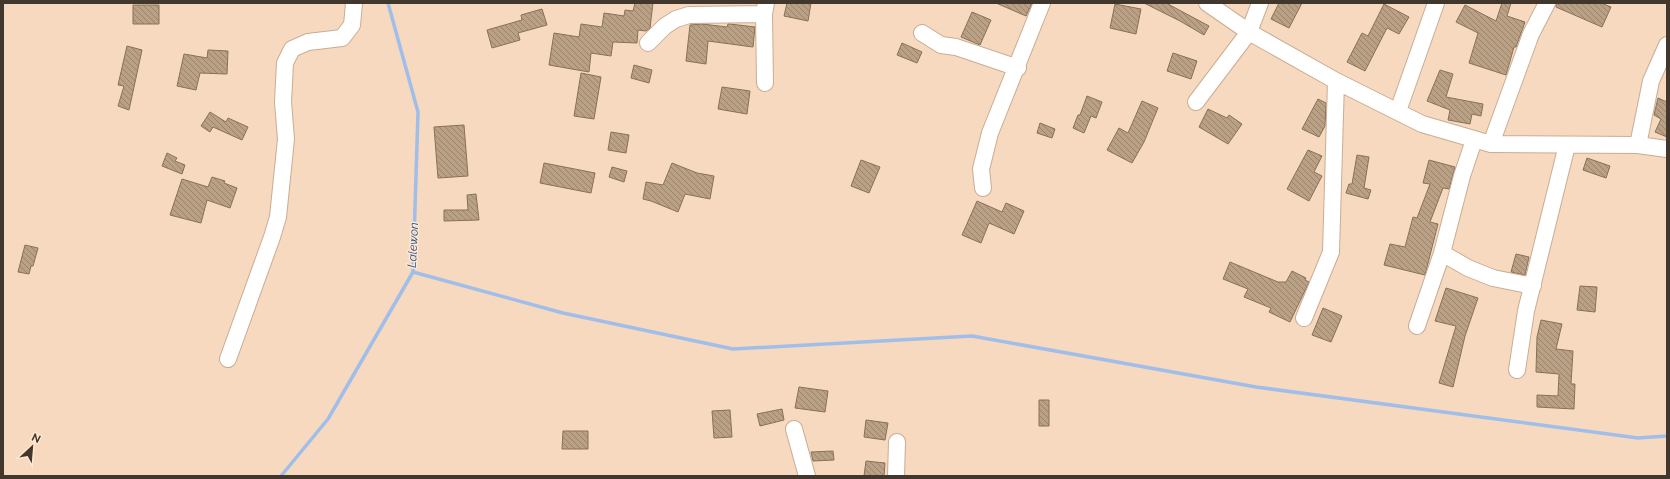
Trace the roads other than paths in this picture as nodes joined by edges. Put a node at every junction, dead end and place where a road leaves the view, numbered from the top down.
1 (354, 3) edge
2 (1042, 3) edge
3 (1207, 3) edge
4 (1260, 3) edge
5 (1436, 3) edge
6 (1547, 3) edge
7 (765, 8) edge
8 (1249, 32) junction
9 (922, 33) dead end
10 (648, 43) dead end
11 (1667, 44) edge
12 (1018, 68) junction
13 (1336, 81) junction
14 (765, 83) dead end
15 (1196, 102) dead end
16 (1398, 111) junction
17 (1474, 140) junction
18 (1491, 144) junction
19 (1638, 145) junction
20 (1567, 146) junction
21 (1667, 148) edge
22 (983, 188) dead end
23 (1442, 253) junction
24 (1533, 286) junction
25 (1304, 318) dead end
26 (1417, 326) dead end
27 (228, 359) dead end
28 (1518, 370) dead end
29 (794, 429) dead end
30 (897, 442) dead end
31 (807, 476) edge
32 (896, 476) edge

1 - 27 street
2 - 12 street
3 - 8 street
4 - 8 street
5 - 16 street
6 - 18 street
7 - 10 street
7 - 14 street
8 - 13 street
8 - 15 street
9 - 12 street
11 - 19 street
12 - 22 street
13 - 16 street
13 - 25 street
16 - 17 street
17 - 18 street
17 - 23 street
18 - 20 street
19 - 20 street
19 - 21 street
20 - 24 street
23 - 24 street
23 - 26 street
24 - 28 street
29 - 31 street
30 - 32 street

